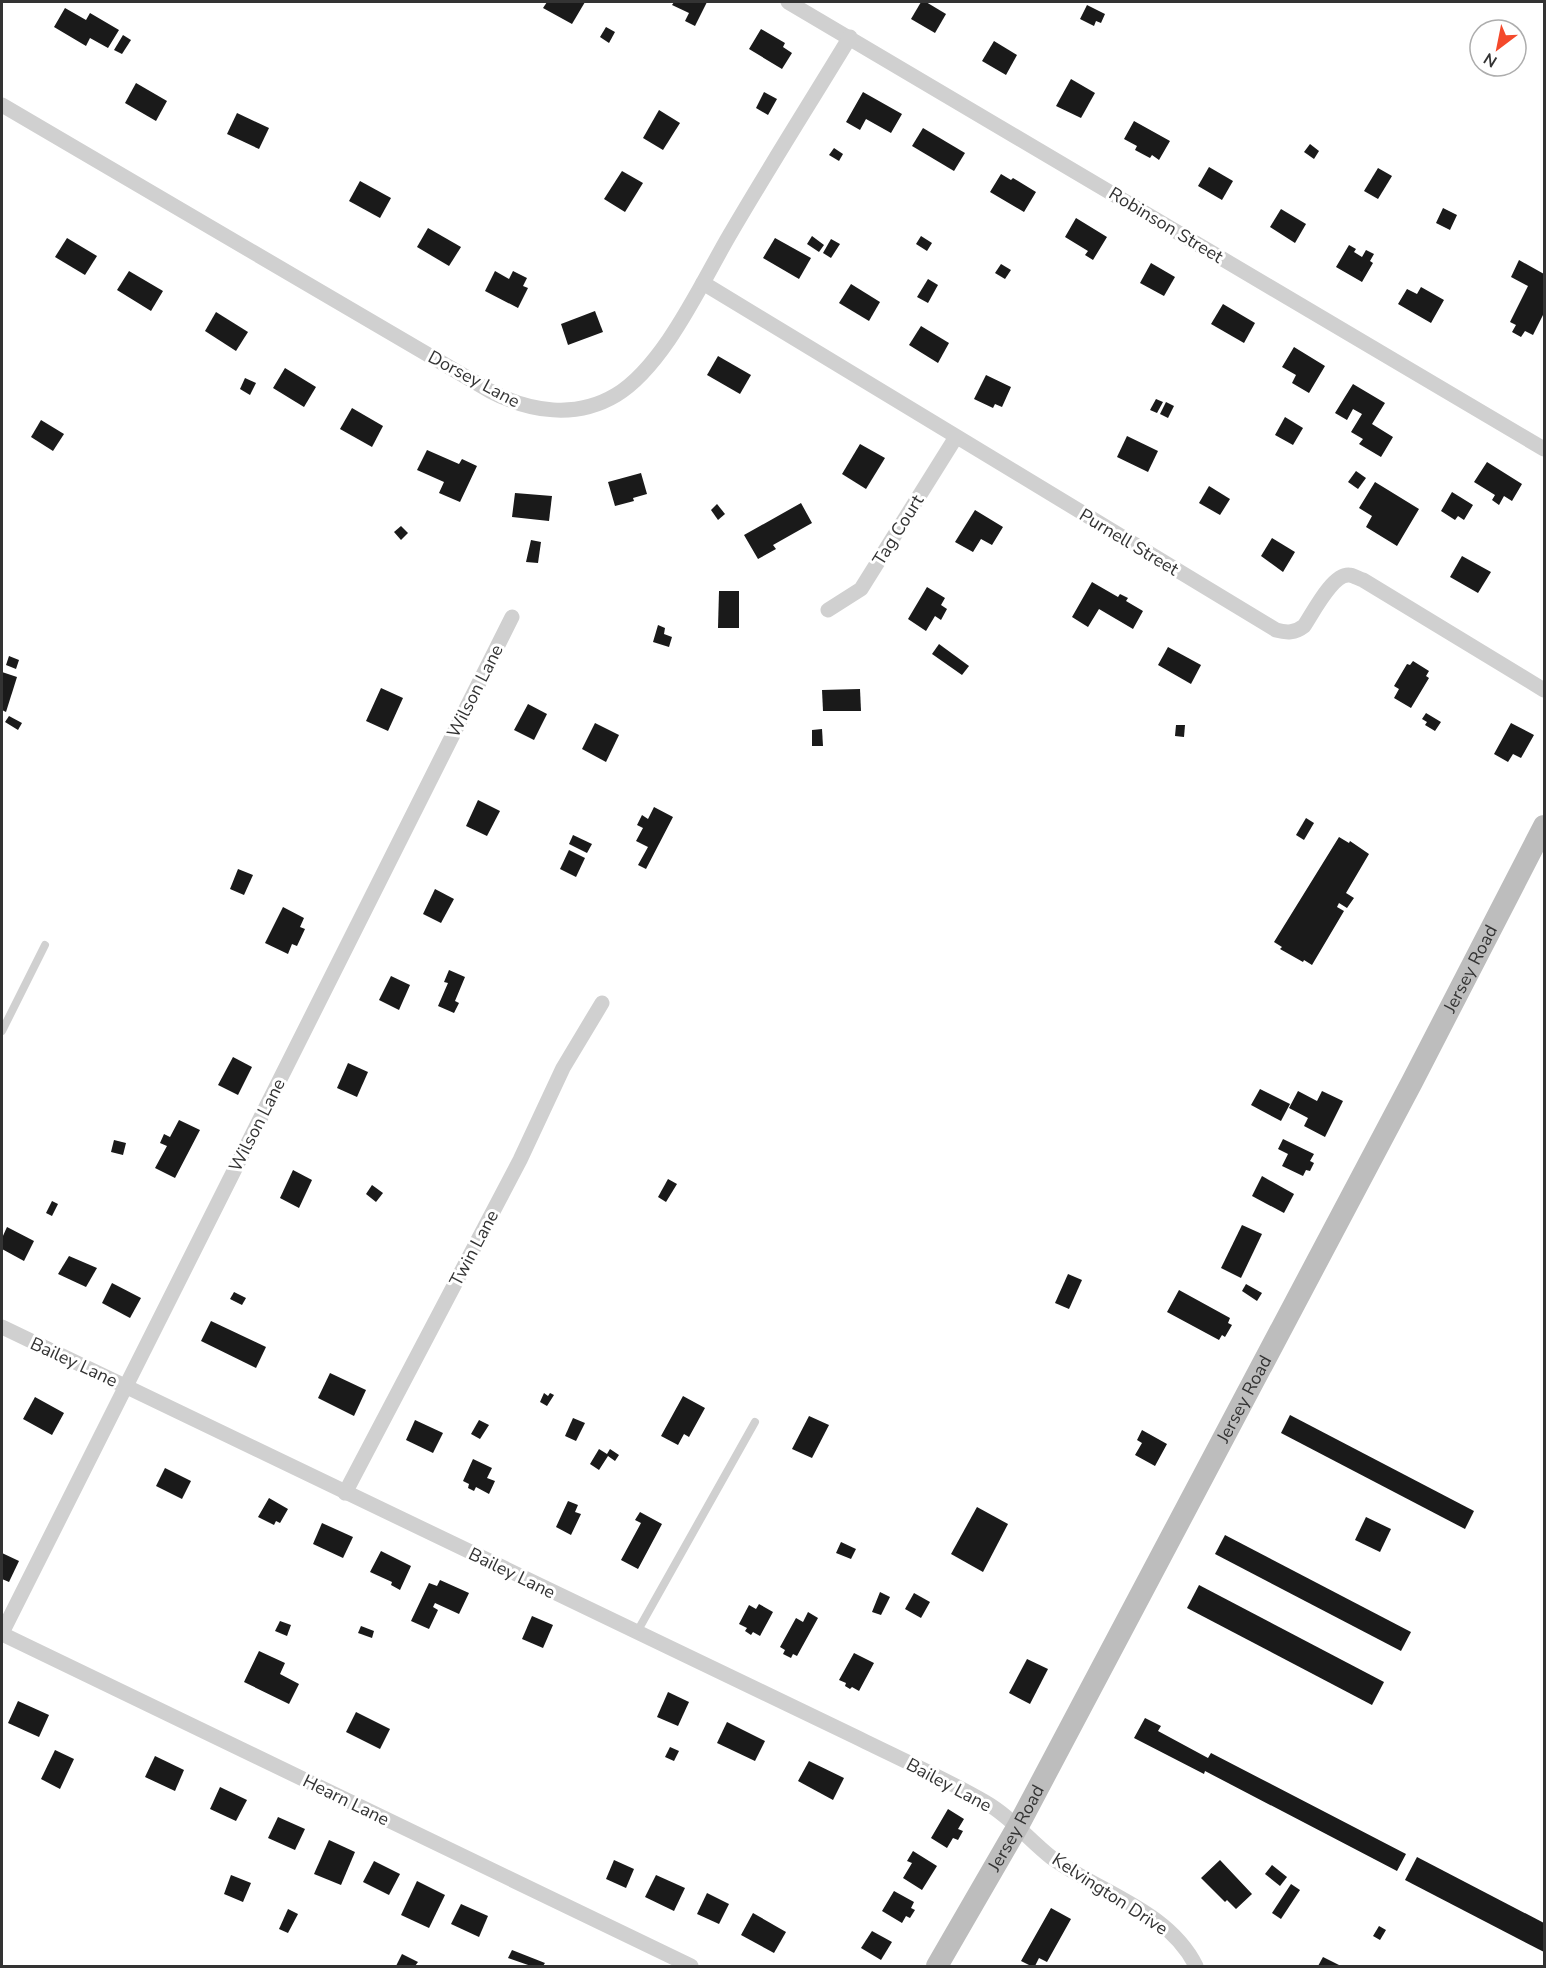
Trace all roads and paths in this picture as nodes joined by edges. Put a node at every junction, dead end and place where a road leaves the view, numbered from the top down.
1 (788, 2) edge
2 (850, 37) junction
3 (2, 105) edge
4 (703, 283) junction
5 (956, 437) junction
6 (1545, 449) edge
7 (828, 610) dead end
8 (512, 617) dead end
9 (1545, 690) edge
10 (1545, 826) edge
11 (45, 945) dead end
12 (602, 1003) dead end
13 (2, 1031) edge
14 (2, 1328) edge
15 (126, 1386) junction
16 (755, 1422) dead end
17 (345, 1493) junction
18 (637, 1632) junction
19 (2, 1633) edge
20 (1018, 1826) junction
21 (691, 1966) edge
22 (937, 1966) edge
23 (1196, 1966) edge

1 - 2 street, Robinson Street
2 - 4 street, Dorsey Lane
2 - 6 street, Robinson Street
3 - 4 street, Dorsey Lane
4 - 5 street, Purnell Street
5 - 7 street, Tag Court
5 - 9 street, Purnell Street
8 - 15 street, Wilson Lane
10 - 20 street, Jersey Road
11 - 13 lane
12 - 17 street, Twin Lane
14 - 15 street, Bailey Lane
15 - 17 street, Bailey Lane
15 - 19 street, Wilson Lane
16 - 18 lane
17 - 18 street, Bailey Lane
18 - 20 street, Bailey Lane
19 - 21 street, Hearn Lane
20 - 22 street, Jersey Road
20 - 23 street, Kelvington Drive

